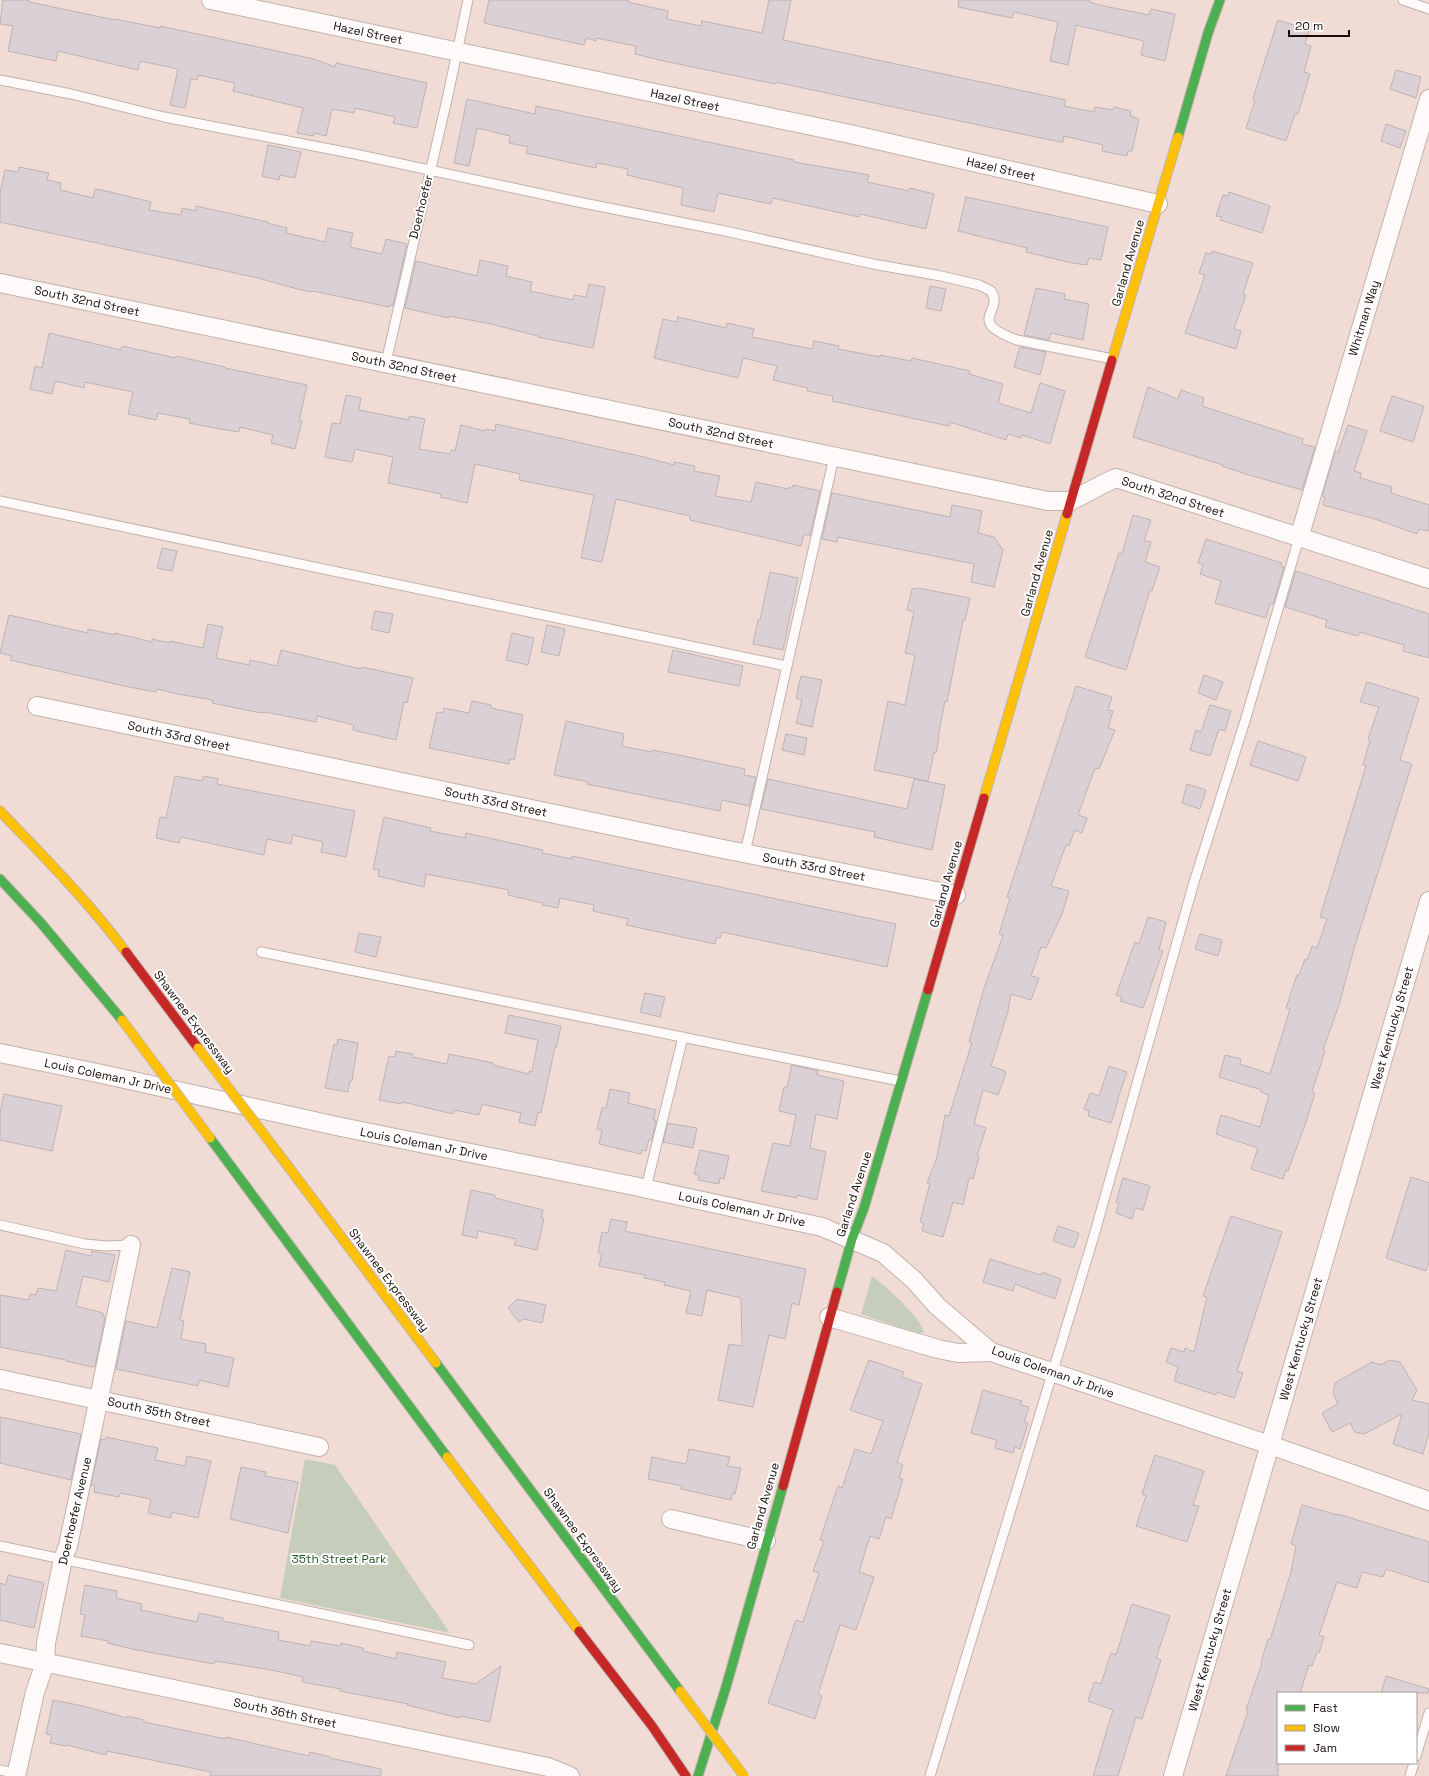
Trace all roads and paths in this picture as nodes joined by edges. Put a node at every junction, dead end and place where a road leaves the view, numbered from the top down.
1 (211, 0) edge
2 (468, 0) edge
3 (1220, 0) edge
4 (1403, 0) edge
5 (1429, 9) edge
6 (456, 52) junction
7 (0, 80) edge
8 (1429, 99) edge
9 (430, 170) junction
10 (1158, 204) junction
11 (0, 283) edge
12 (1113, 359) junction
13 (386, 362) junction
14 (834, 457) junction
15 (0, 501) edge
16 (1071, 501) junction
17 (1299, 538) junction
18 (1429, 579) edge
19 (786, 666) junction
20 (37, 706) dead end
21 (0, 811) edge
22 (745, 853) junction
23 (0, 879) edge
24 (956, 895) junction
25 (1429, 901) edge
26 (261, 952) dead end
27 (683, 1038) junction
28 (0, 1053) edge
29 (900, 1081) junction
30 (646, 1188) junction
31 (0, 1225) edge
32 (852, 1239) junction
33 (131, 1245) joint
34 (829, 1317) junction
35 (991, 1352) junction
36 (1053, 1374) junction
37 (0, 1379) edge
38 (99, 1400) junction
39 (1270, 1445) junction
40 (318, 1447) dead end
41 (1429, 1501) edge
42 (671, 1519) dead end
43 (766, 1541) junction
44 (0, 1546) edge
45 (63, 1559) junction
46 (469, 1645) dead end
47 (0, 1653) edge
48 (45, 1663) junction
49 (1429, 1713) edge
50 (1417, 1753) edge
51 (1414, 1764) edge
52 (11, 1773) edge
53 (570, 1776) edge
54 (686, 1776) edge
55 (698, 1776) edge
56 (744, 1776) edge
57 (930, 1776) edge
58 (1174, 1776) edge
59 (1410, 1776) edge

1 - 6 street, Hazel Street
2 - 6 lane, Doerhoefer
3 - 10 main road, Garland Avenue
4 - 5 lane
6 - 9 lane, Doerhoefer
6 - 10 street, Hazel Street
7 - 9 lane
8 - 17 street, Whitman Way
9 - 12 lane
9 - 13 lane, Doerhoefer
10 - 12 main road, Garland Avenue
11 - 13 street, South 32nd Street
12 - 16 main road, Garland Avenue
13 - 14 street, South 32nd Street
14 - 16 street, South 32nd Street
14 - 19 lane
15 - 19 lane
16 - 17 street, South 32nd Street
16 - 24 main road, Garland Avenue
17 - 18 street, South 32nd Street
17 - 36 lane
19 - 22 lane
20 - 22 street, South 33rd Street
21 - 56 main road, Shawnee Expressway, bridge
22 - 24 street, South 33rd Street
23 - 54 main road, bridge
24 - 29 main road, Garland Avenue
25 - 39 street, West Kentucky Street
26 - 27 lane
27 - 29 lane
27 - 30 lane
28 - 30 street, Louis Coleman Jr Drive
29 - 32 main road, Garland Avenue
30 - 32 street, Louis Coleman Jr Drive
31 - 33 lane
32 - 34 main road, Garland Avenue
32 - 35 street, Louis Coleman Jr Drive
33 - 38 street, Doerhoefer Avenue
34 - 35 street
34 - 43 main road, Garland Avenue
35 - 36 street, Louis Coleman Jr Drive
36 - 39 street, Louis Coleman Jr Drive
36 - 57 lane
37 - 38 street, South 35th Street
38 - 40 street, South 35th Street
38 - 45 street, Doerhoefer Avenue
39 - 41 street, Louis Coleman Jr Drive
39 - 58 street, West Kentucky Street
42 - 43 street
43 - 55 main road, Garland Avenue
44 - 45 lane
45 - 46 lane
45 - 48 street, Doerhoefer Avenue
47 - 48 street, South 36th Street
48 - 52 street, Doerhoefer Avenue
48 - 53 street, South 36th Street
49 - 50 lane
51 - 59 lane

